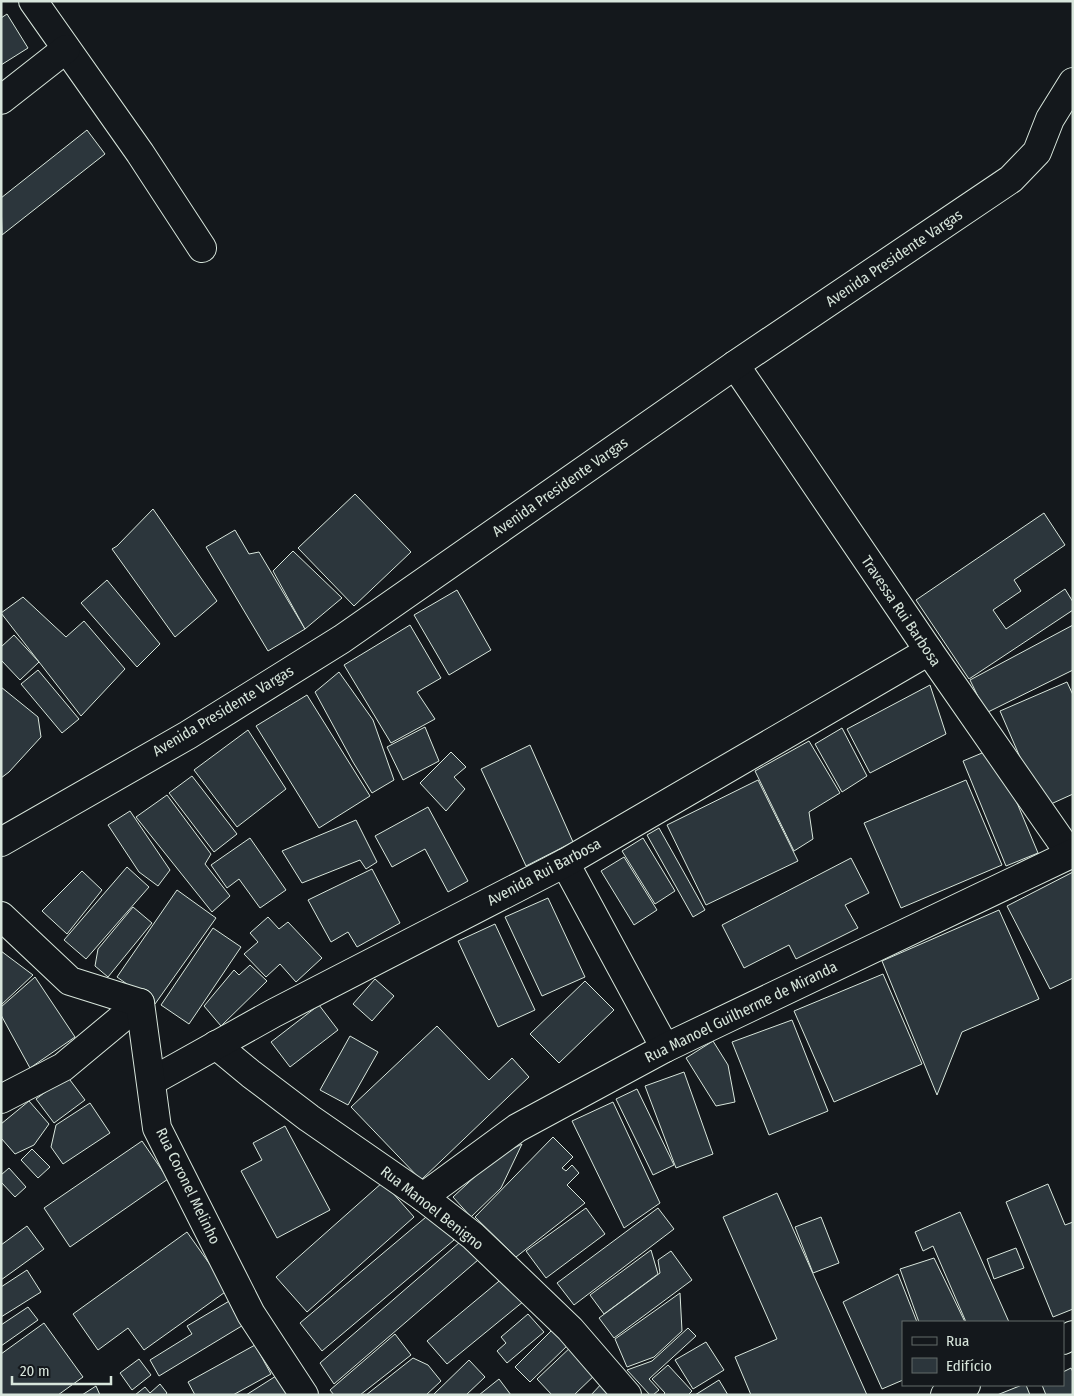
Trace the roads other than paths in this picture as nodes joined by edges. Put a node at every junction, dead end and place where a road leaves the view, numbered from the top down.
1 (33, 1) edge
2 (66, 48) junction
3 (1073, 82) edge
4 (1, 100) edge
5 (202, 248) dead end
6 (735, 365) junction
7 (929, 651) junction
8 (1, 842) edge
9 (1072, 854) edge
10 (565, 863) junction
11 (1, 916) edge
12 (140, 1003) junction
13 (216, 1045) junction
14 (665, 1048) junction
15 (152, 1081) junction
16 (1, 1099) edge
17 (423, 1197) junction
18 (964, 1386) edge
19 (304, 1395) edge
20 (626, 1395) edge
21 (945, 1395) edge

1 - 2 street
2 - 4 street
2 - 5 street
3 - 6 street, Avenida Presidente Vargas
6 - 7 street, Travessa Rui Barbosa
6 - 8 street, Avenida Presidente Vargas
7 - 9 street, Travessa Rui Barbosa
7 - 10 street, Avenida Rui Barbosa
9 - 14 street, Rua Manoel Guilherme de Miranda
10 - 13 street, Avenida Rui Barbosa
10 - 14 street
11 - 12 street
12 - 15 street, Rua Coronel Melinho
12 - 16 street
13 - 15 street, Avenida Rui Barbosa
13 - 17 street, Rua Manoel Benigno
14 - 17 street, Rua Manoel Guilherme de Miranda
15 - 19 street, Rua Coronel Melinho
17 - 20 street, Rua Manoel Benigno
18 - 21 street

